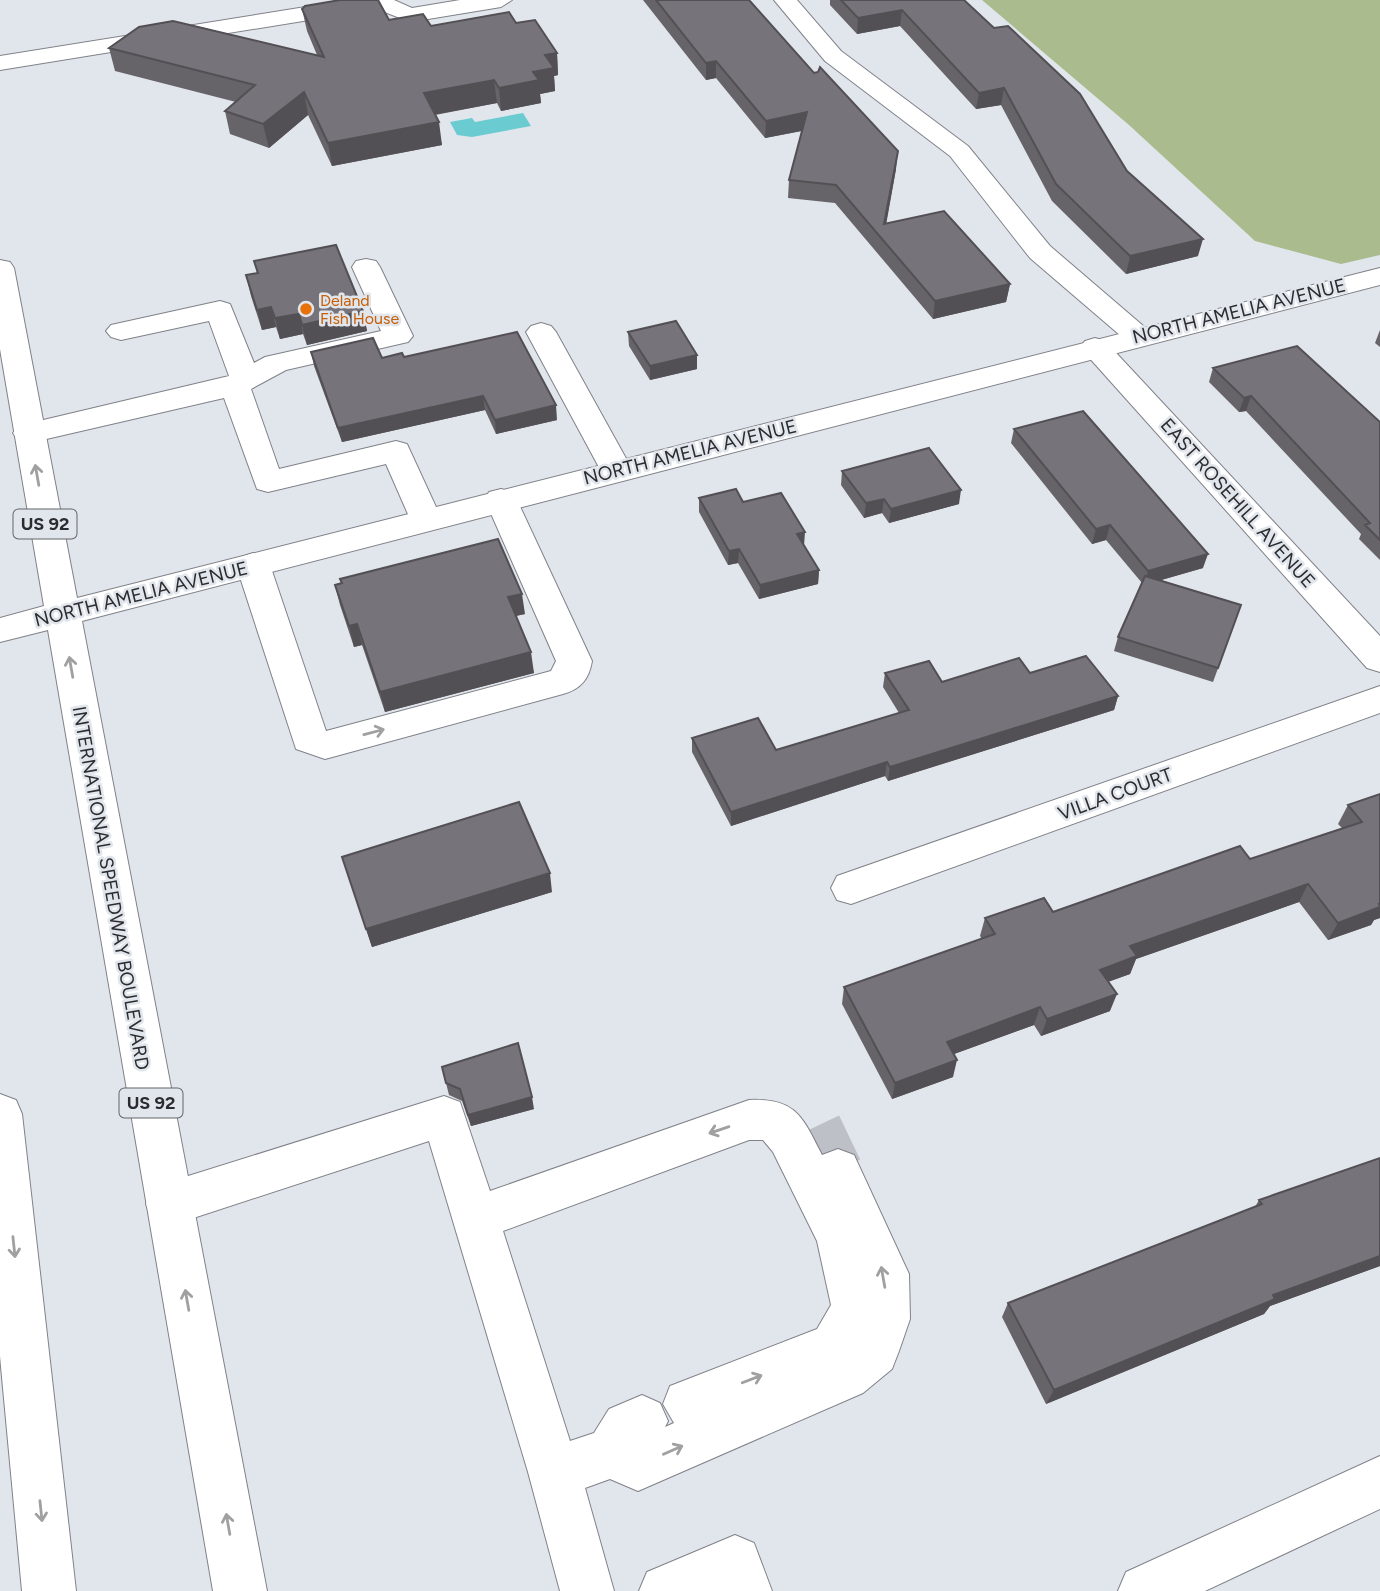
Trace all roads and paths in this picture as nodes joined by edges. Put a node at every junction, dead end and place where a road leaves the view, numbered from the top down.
1 (501, 0) edge
2 (785, 0) edge
3 (0, 63) edge
4 (366, 267) dead end
5 (0, 268) edge
6 (1380, 276) edge
7 (121, 331) dead end
8 (541, 332) dead end
9 (1138, 336) junction
10 (1096, 347) junction
11 (238, 384) junction
12 (29, 433) junction
13 (617, 471) junction
14 (500, 500) junction
15 (426, 520) junction
16 (253, 565) junction
17 (61, 614) junction
18 (0, 630) edge
19 (1380, 659) edge
20 (1380, 699) edge
21 (851, 888) dead end
22 (0, 1114) edge
23 (838, 1170) tunnel mouth
24 (169, 1204) junction
25 (475, 1219) junction
26 (647, 1426) junction
27 (554, 1472) junction
28 (1380, 1483) edge
29 (49, 1591) edge
30 (240, 1591) edge
31 (587, 1591) edge
32 (666, 1591) edge
33 (745, 1591) edge
34 (1145, 1591) edge

1 - 3 main road
2 - 9 main road
4 - 11 main road
5 - 12 main road, INTERNATIONAL SPEEDWAY BOULEVARD / US 92
6 - 9 main road, NORTH AMELIA AVENUE
7 - 11 main road
8 - 13 main road
9 - 10 main road, NORTH AMELIA AVENUE
10 - 13 main road, NORTH AMELIA AVENUE
10 - 19 main road, EAST ROSEHILL AVENUE
11 - 12 main road
11 - 15 main road
17 -> 12 main road, INTERNATIONAL SPEEDWAY BOULEVARD / US 92
13 - 14 main road, NORTH AMELIA AVENUE
14 - 15 main road, NORTH AMELIA AVENUE
16 -> 14 main road
15 - 16 main road, NORTH AMELIA AVENUE
16 - 17 main road, NORTH AMELIA AVENUE
17 - 18 main road, NORTH AMELIA AVENUE
24 -> 17 main road, INTERNATIONAL SPEEDWAY BOULEVARD / US 92
20 - 21 main road, VILLA COURT
22 -> 29 main road
26 -> 23 main road
24 - 25 main road
30 -> 24 main road, INTERNATIONAL SPEEDWAY BOULEVARD / US 92
26 -> 25 main road
25 - 27 main road
26 - 27 main road
27 - 31 main road
28 - 34 main road
32 - 33 main road

